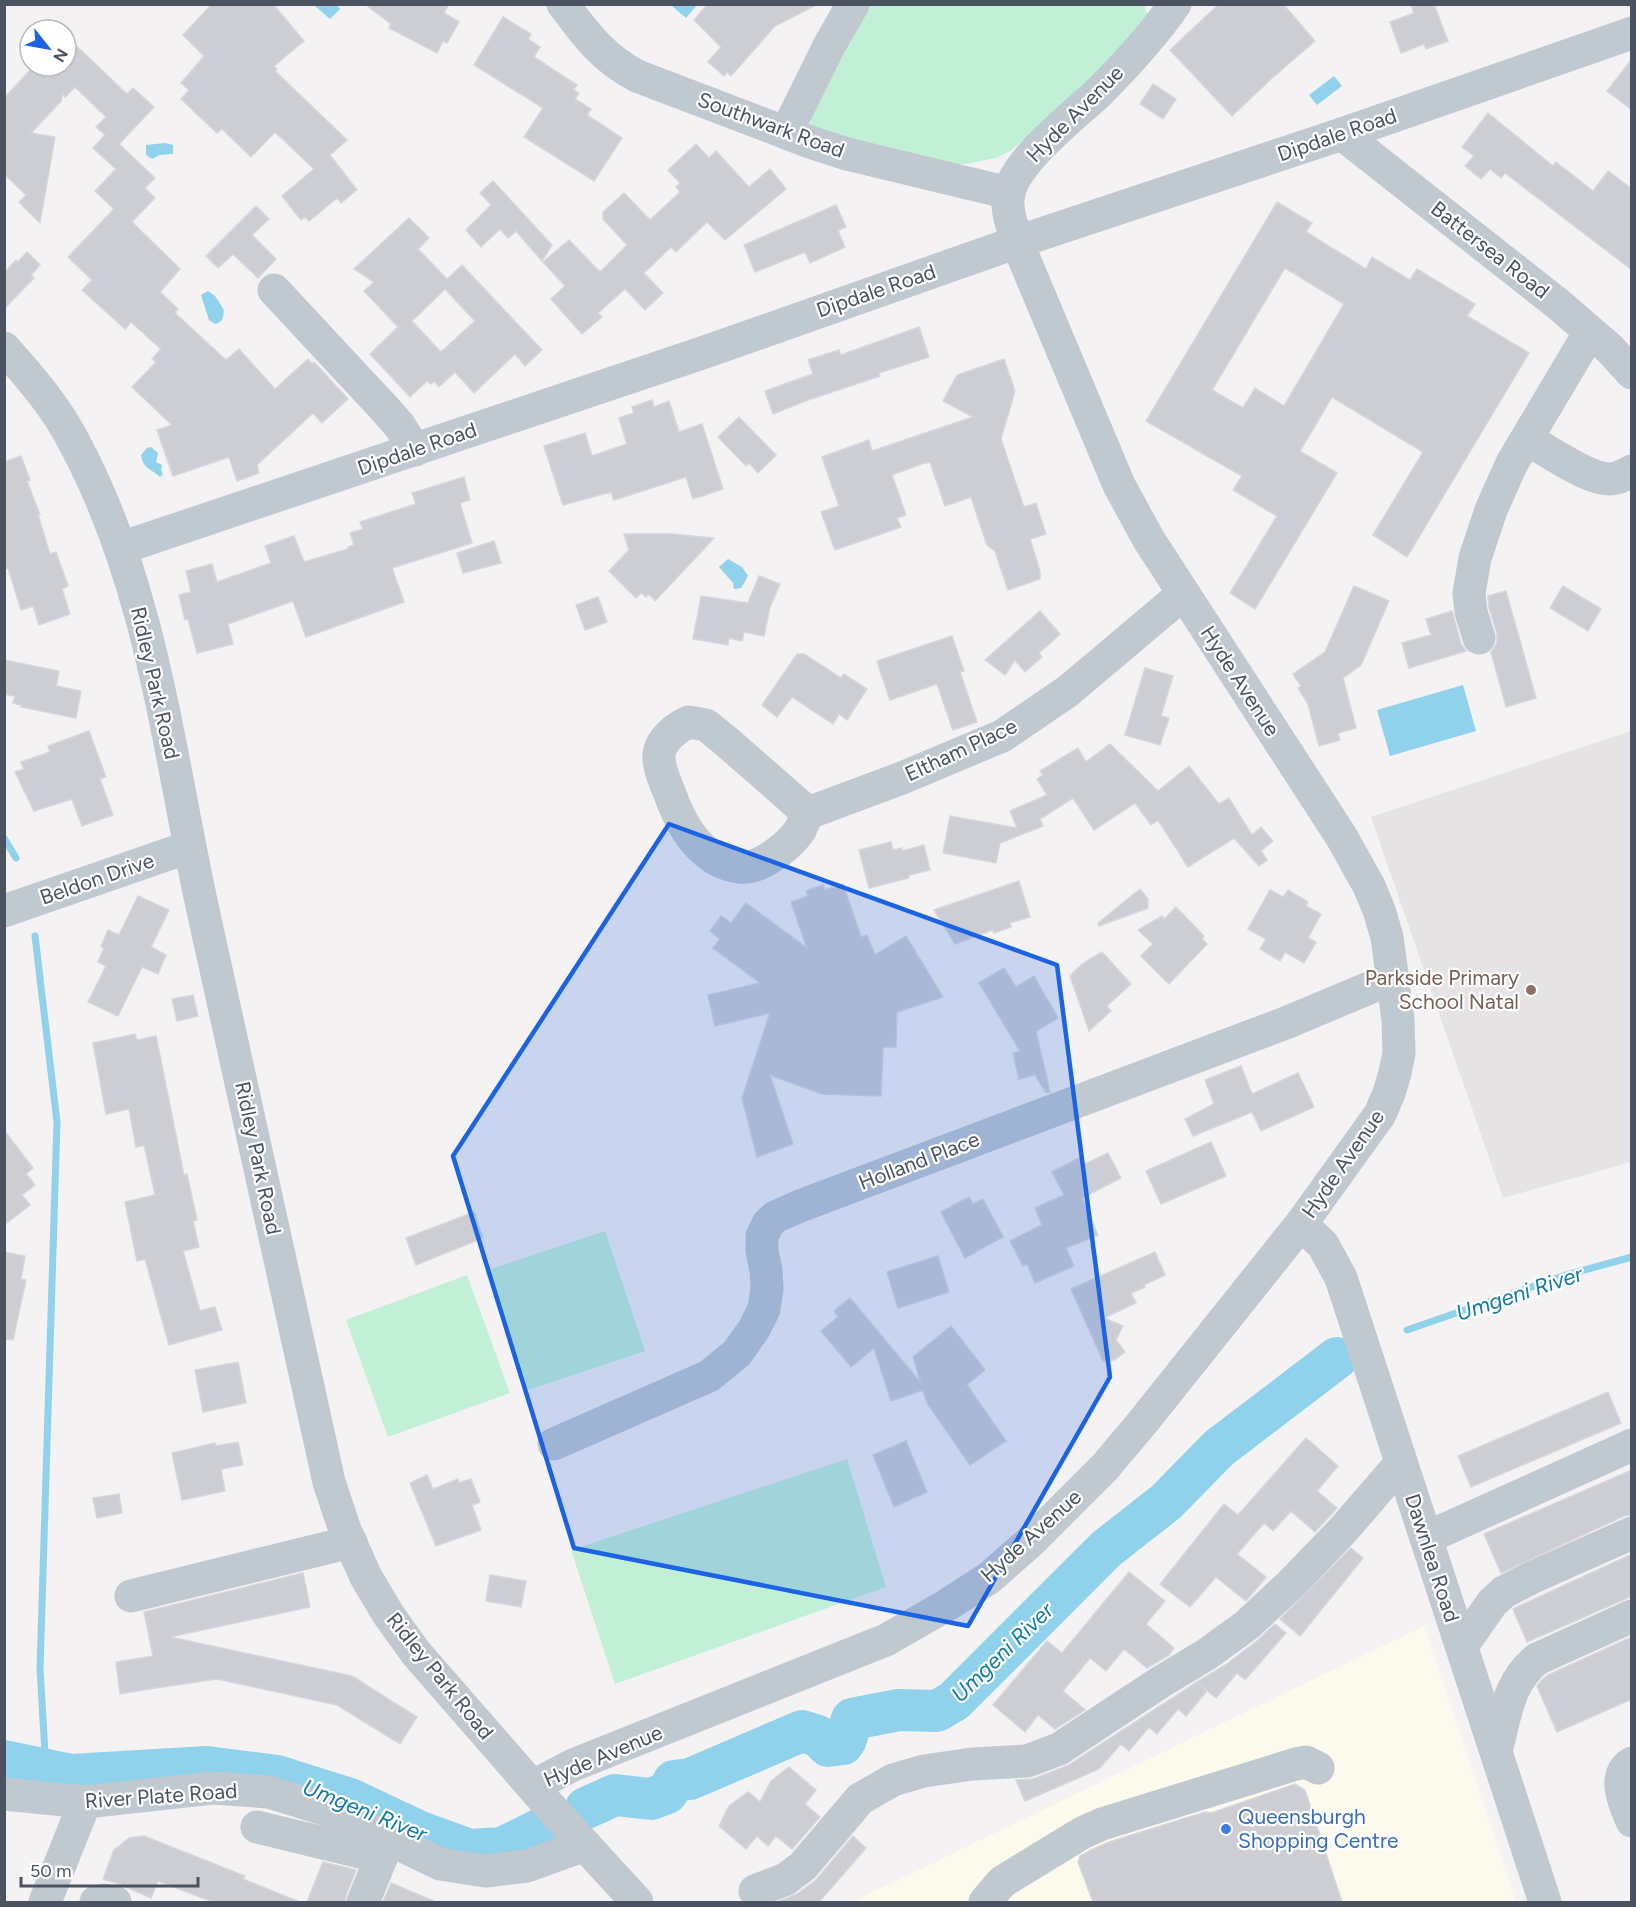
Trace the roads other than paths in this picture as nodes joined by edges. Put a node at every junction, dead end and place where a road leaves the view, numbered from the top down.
1 (563, 4) edge
2 (854, 4) edge
3 (1172, 6) edge
4 (1632, 33) edge
5 (786, 133) junction
6 (1342, 134) junction
7 (1009, 193) junction
8 (1017, 242) junction
9 (274, 290) dead end
10 (1590, 332) junction
11 (4, 348) edge
12 (1632, 373) edge
13 (18, 383) edge
14 (1527, 439) junction
15 (415, 450) junction
16 (1632, 471) edge
17 (121, 548) junction
18 (1183, 594) junction
19 (1479, 638) dead end
20 (807, 813) junction
21 (189, 847) junction
22 (4, 911) edge
23 (1393, 978) junction
24 (1301, 1224) junction
25 (554, 1444) dead end
26 (1632, 1445) edge
27 (1401, 1463) junction
28 (1632, 1533) edge
29 (1426, 1538) junction
30 (351, 1542) junction
31 (132, 1596) dead end
32 (1632, 1616) edge
33 (1461, 1646) junction
34 (1496, 1750) junction
35 (1632, 1763) edge
36 (1318, 1768) dead end
37 (533, 1786) junction
38 (4, 1794) edge
39 (85, 1802) junction
40 (1632, 1821) edge
41 (257, 1827) dead end
42 (585, 1845) junction
43 (385, 1848) junction
44 (755, 1891) dead end
45 (48, 1902) edge
46 (96, 1902) edge
47 (115, 1902) edge
48 (363, 1902) edge
49 (637, 1902) edge
50 (985, 1902) edge
51 (1545, 1902) edge

1 - 5 street, Southwark Road
2 - 5 street
3 - 7 street, Hyde Avenue
4 - 6 street, Dipdale Road
5 - 7 street, Southwark Road
6 - 8 street, Dipdale Road
6 - 10 street, Battersea Road
7 - 8 street, Hyde Avenue
8 - 15 street, Dipdale Road
8 - 18 street, Hyde Avenue
9 - 15 street
10 - 12 street, Battersea Road
10 - 14 street
11 - 13 street, Ridley Park Road
13 - 17 street, Ridley Park Road
14 - 16 street
14 - 19 street
15 - 17 street, Dipdale Road
17 - 21 street, Ridley Park Road
18 - 20 street, Eltham Place
18 - 23 street, Hyde Avenue
20 - 20 street
21 - 22 street, Beldon Drive
21 - 30 street, Ridley Park Road
23 - 24 street, Hyde Avenue
23 - 25 street, Holland Place
24 - 27 street, Dawnlea Road
24 - 37 street, Hyde Avenue
26 - 29 street
27 - 29 street, Dawnlea Road
27 - 44 street
28 - 33 street
29 - 33 street, Dawnlea Road
30 - 31 street
30 - 37 street, Ridley Park Road
32 - 34 street
33 - 34 street, Dawnlea Road
34 - 51 street, Dawnlea Road
35 - 40 street
36 - 50 street
37 - 42 street, Ridley Park Road
38 - 39 street, River Plate Road
39 - 43 street, River Plate Road
39 - 45 street
41 - 43 street
42 - 43 street, River Plate Road
42 - 49 street, Ridley Park Road
43 - 48 street
46 - 47 street

